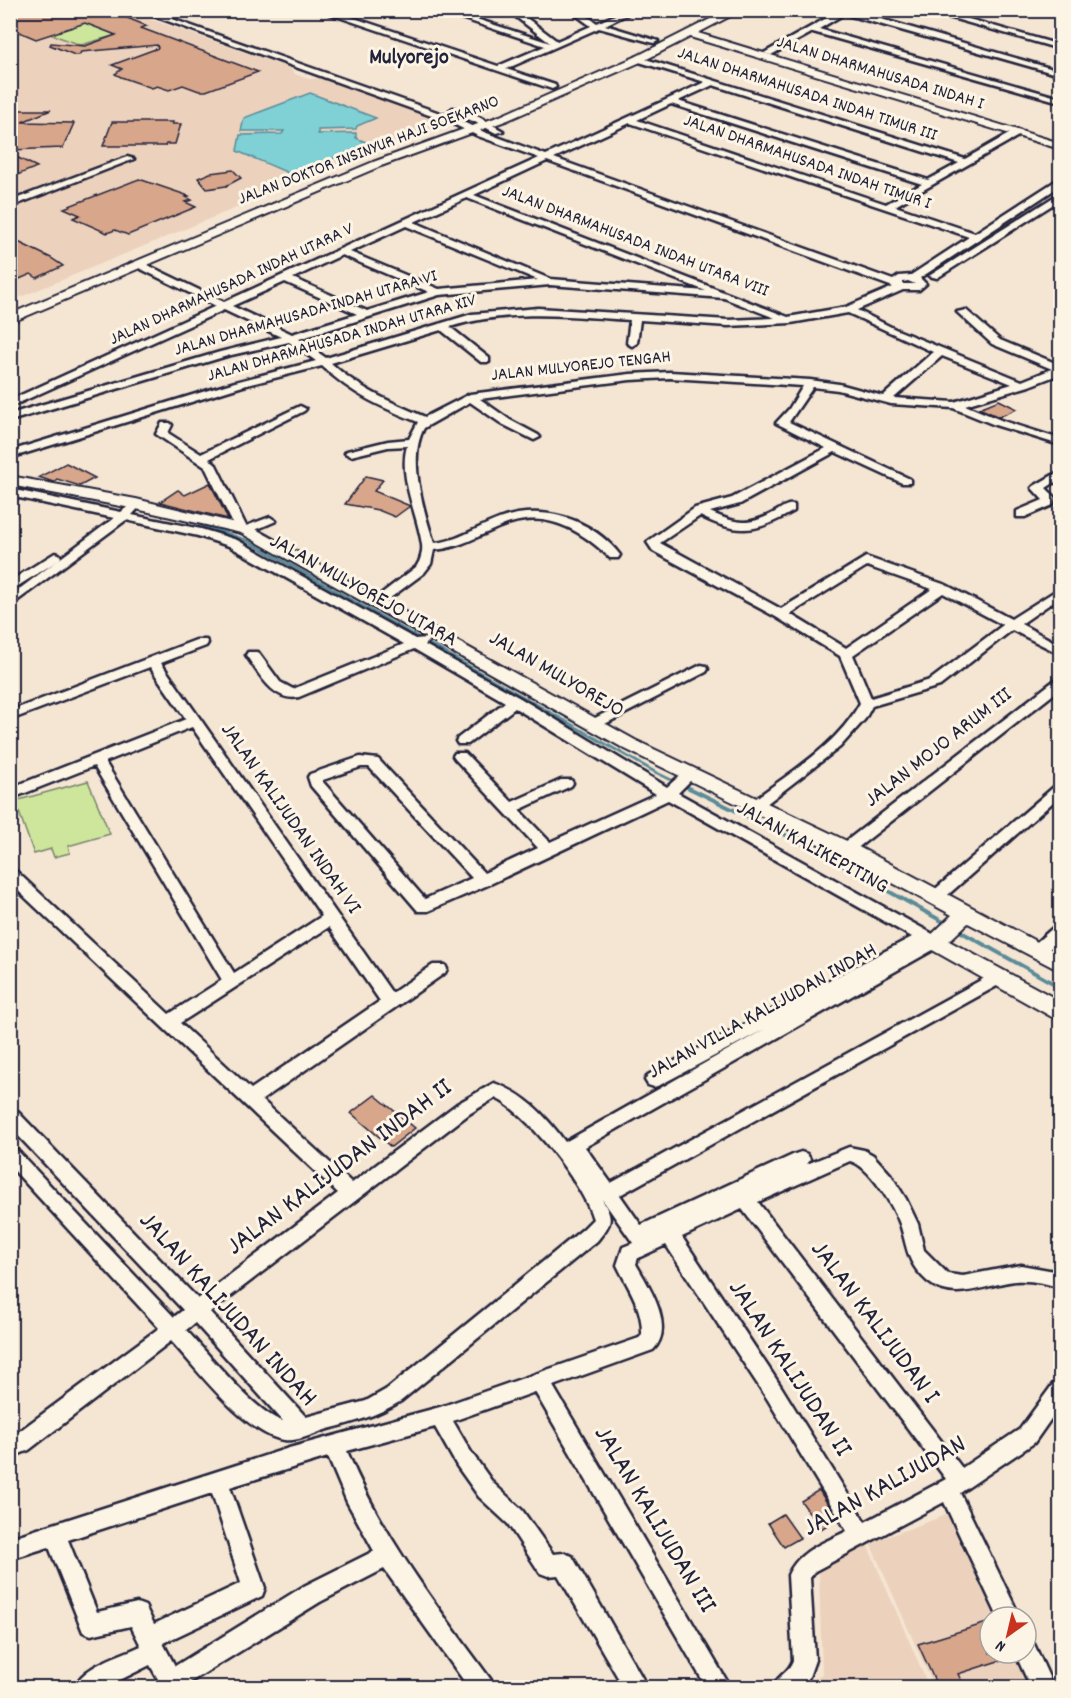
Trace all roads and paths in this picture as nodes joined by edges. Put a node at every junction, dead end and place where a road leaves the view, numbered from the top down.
1 (140, 10) edge
2 (321, 10) edge
3 (440, 10) edge
4 (510, 10) edge
5 (572, 10) edge
6 (716, 10) edge
7 (737, 10) edge
8 (927, 10) edge
9 (628, 11) edge
10 (846, 11) edge
11 (1048, 11) edge
12 (181, 12) edge
13 (166, 15) edge
14 (1060, 15) edge
15 (599, 26) junction
16 (812, 29) junction
17 (692, 33) junction
18 (654, 41) junction
19 (556, 45) junction
20 (1060, 47) edge
21 (768, 53) junction
22 (620, 58) junction
23 (636, 61) junction
24 (499, 69) junction
25 (1060, 72) edge
26 (712, 82) junction
27 (552, 87) junction
28 (874, 87) junction
29 (1060, 100) edge
30 (671, 101) junction
31 (629, 120) junction
32 (474, 124) junction
33 (1017, 133) junction
34 (1060, 140) edge
35 (1060, 146) edge
36 (560, 152) junction
37 (116, 159) dead end
38 (130, 159) dead end
39 (548, 159) junction
40 (966, 162) junction
41 (1060, 182) edge
42 (929, 183) junction
43 (467, 195) junction
44 (1060, 196) edge
45 (10, 198) edge
46 (10, 204) edge
47 (887, 207) junction
48 (407, 223) junction
49 (974, 236) junction
50 (344, 252) junction
51 (138, 264) junction
52 (287, 279) junction
53 (550, 282) junction
54 (908, 282) junction
55 (438, 292) junction
56 (724, 295) junction
57 (227, 306) junction
58 (10, 307) edge
59 (849, 310) junction
60 (963, 312) dead end
61 (367, 315) junction
62 (635, 317) junction
63 (10, 319) edge
64 (791, 320) junction
65 (443, 326) junction
66 (291, 338) junction
67 (632, 343) dead end
68 (941, 351) junction
69 (485, 360) dead end
70 (324, 362) junction
71 (1060, 369) edge
72 (810, 383) junction
73 (1022, 385) junction
74 (470, 398) junction
75 (885, 400) junction
76 (10, 404) edge
77 (955, 405) junction
78 (300, 409) dead end
79 (10, 418) edge
80 (426, 421) junction
81 (166, 425) dead end
82 (534, 437) dead end
83 (413, 442) junction
84 (1060, 442) edge
85 (835, 448) junction
86 (351, 453) dead end
87 (10, 455) edge
88 (202, 458) junction
89 (1060, 474) edge
90 (10, 480) edge
91 (906, 481) dead end
92 (10, 492) edge
93 (790, 508) dead end
94 (125, 510) junction
95 (699, 511) junction
96 (1021, 514) dead end
97 (270, 520) dead end
98 (244, 529) junction
99 (429, 547) junction
100 (614, 555) dead end
101 (294, 566) junction
102 (942, 588) junction
103 (1060, 592) edge
104 (11, 598) edge
105 (366, 605) junction
106 (782, 614) junction
107 (1012, 624) junction
108 (425, 639) junction
109 (201, 643) dead end
110 (1060, 650) edge
111 (253, 654) dead end
112 (846, 654) junction
113 (153, 661) junction
114 (701, 669) dead end
115 (1060, 683) edge
116 (526, 699) junction
117 (867, 703) junction
118 (10, 716) edge
119 (195, 721) junction
120 (594, 724) junction
121 (463, 741) dead end
122 (460, 756) dead end
123 (97, 760) junction
124 (566, 783) dead end
125 (678, 785) junction
126 (1060, 789) edge
127 (10, 794) edge
128 (760, 802) junction
129 (509, 809) junction
130 (846, 849) junction
131 (549, 850) junction
132 (10, 874) edge
133 (483, 881) junction
134 (937, 896) junction
135 (331, 918) junction
136 (945, 930) junction
137 (1060, 931) edge
138 (1037, 951) junction
139 (1060, 963) edge
140 (439, 969) dead end
141 (998, 978) junction
142 (231, 982) junction
143 (390, 1003) junction
144 (1060, 1011) edge
145 (169, 1022) junction
146 (654, 1080) dead end
147 (251, 1098) junction
148 (10, 1115) edge
149 (567, 1148) junction
150 (10, 1154) edge
151 (801, 1159) dead end
152 (608, 1193) junction
153 (351, 1194) junction
154 (744, 1199) junction
155 (669, 1234) junction
156 (641, 1240) junction
157 (1060, 1280) edge
158 (196, 1310) junction
159 (171, 1328) junction
160 (538, 1381) junction
161 (1060, 1390) edge
162 (440, 1416) junction
163 (303, 1428) junction
164 (334, 1445) junction
165 (10, 1449) edge
166 (218, 1481) junction
167 (954, 1485) junction
168 (55, 1534) junction
169 (861, 1535) junction
170 (10, 1549) edge
171 (388, 1555) junction
172 (1004, 1605) edge
173 (164, 1665) edge
174 (1032, 1665) edge
175 (84, 1688) edge
176 (483, 1688) edge
177 (637, 1688) edge
178 (720, 1688) edge
179 (783, 1688) edge
180 (1043, 1688) edge

1 - 13 street
2 - 24 street
3 - 19 street
4 - 19 street
5 - 15 street
6 - 18 main road, JALAN DOKTOR INSINYUR HAJI SOEKARNO
7 - 17 main road, JALAN DOKTOR INSINYUR HAJI SOEKARNO
8 - 20 street
9 - 15 street
10 - 16 street
10 - 25 street
11 - 14 street
12 - 13 street
12 - 32 street
13 - 32 street
15 - 18 street
15 - 19 street
16 - 21 street
16 - 29 street
17 - 21 main road, JALAN DHARMAHUSADA INDAH I
17 - 23 main road, JALAN DOKTOR INSINYUR HAJI SOEKARNO
17 - 28 main road, JALAN DHARMAHUSADA INDAH I
18 - 22 main road, JALAN DOKTOR INSINYUR HAJI SOEKARNO
19 - 24 street
21 - 28 main road, JALAN DHARMAHUSADA INDAH I
22 - 23 main road
22 - 27 main road, JALAN DOKTOR INSINYUR HAJI SOEKARNO
23 - 26 street, JALAN DHARMAHUSADA INDAH TIMUR III
23 - 32 main road, JALAN DOKTOR INSINYUR HAJI SOEKARNO
24 - 27 street
26 - 30 street, JALAN DHARMAHUSADA INDAH UTARA V
26 - 40 street, JALAN DHARMAHUSADA INDAH TIMUR III
27 - 32 main road, JALAN DOKTOR INSINYUR HAJI SOEKARNO
28 - 33 main road, JALAN DHARMAHUSADA INDAH I
28 - 34 main road, JALAN DHARMAHUSADA INDAH I
30 - 31 street, JALAN DHARMAHUSADA INDAH UTARA V
30 - 42 street
31 - 36 street, JALAN DHARMAHUSADA INDAH UTARA V
31 - 47 street, JALAN DHARMAHUSADA INDAH TIMUR I
32 - 36 street
32 - 39 street
32 - 51 main road, JALAN DOKTOR INSINYUR HAJI SOEKARNO
32 - 58 main road, JALAN DOKTOR INSINYUR HAJI SOEKARNO
33 - 35 main road, JALAN DHARMAHUSADA INDAH I
33 - 40 street
36 - 39 street, JALAN DHARMAHUSADA INDAH UTARA V
36 - 54 street
37 - 45 street
38 - 46 street
39 - 43 street, JALAN DHARMAHUSADA INDAH UTARA V
39 - 54 street
40 - 42 street
41 - 49 street
42 - 47 street
43 - 48 street, JALAN DHARMAHUSADA INDAH UTARA V
43 - 56 street, JALAN DHARMAHUSADA INDAH UTARA VIII
44 - 54 street
47 - 49 street, JALAN DHARMAHUSADA INDAH TIMUR I
48 - 50 street, JALAN DHARMAHUSADA INDAH UTARA V
48 - 53 street
49 - 54 street
50 - 52 street, JALAN DHARMAHUSADA INDAH UTARA V
50 - 55 street
51 - 57 street
51 - 63 main road, JALAN DOKTOR INSINYUR HAJI SOEKARNO
52 - 57 street, JALAN DHARMAHUSADA INDAH UTARA V
52 - 61 street
53 - 55 street, JALAN DHARMAHUSADA INDAH UTARA VI
53 - 56 street, JALAN DHARMAHUSADA INDAH UTARA VI
54 - 59 street, JALAN DHARMAHUSADA INDAH UTARA XIV
55 - 61 street, JALAN DHARMAHUSADA INDAH UTARA VI
56 - 64 street, JALAN DHARMAHUSADA INDAH UTARA VIII
57 - 66 street
57 - 76 street, JALAN DHARMAHUSADA INDAH UTARA V
59 - 64 street, JALAN DHARMAHUSADA INDAH UTARA XIV
59 - 68 street
60 - 71 street
61 - 66 street, JALAN DHARMAHUSADA INDAH UTARA VI
62 - 64 street, JALAN DHARMAHUSADA INDAH UTARA XIV
62 - 65 street, JALAN DHARMAHUSADA INDAH UTARA XIV
62 - 67 street
65 - 69 street
65 - 70 street, JALAN DHARMAHUSADA INDAH UTARA XIV
66 - 70 street
66 - 79 street, JALAN DHARMAHUSADA INDAH UTARA VI
68 - 73 street
68 - 75 street
70 - 80 street
70 - 87 street, JALAN DHARMAHUSADA INDAH UTARA XIV
71 - 73 street
72 - 74 street, JALAN MULYOREJO TENGAH
72 - 75 street, JALAN MULYOREJO TENGAH
72 - 85 street
73 - 77 street
74 - 80 street, JALAN MULYOREJO TENGAH
74 - 82 street
75 - 77 street, JALAN MULYOREJO TENGAH
77 - 84 street
78 - 88 street
80 - 83 street
81 - 88 street
83 - 86 street
83 - 99 street
85 - 91 street
85 - 95 street
88 - 98 street
89 - 96 street
90 - 94 main road, JALAN MULYOREJO
92 - 94 street, JALAN MULYOREJO UTARA
93 - 95 street
94 - 98 main road, JALAN MULYOREJO
94 - 101 street, JALAN MULYOREJO UTARA
94 - 104 street
95 - 106 street
97 - 98 street
98 - 101 main road, JALAN MULYOREJO
99 - 100 street
99 - 105 street
101 - 105 main road, JALAN MULYOREJO
102 - 106 street
102 - 107 street
102 - 112 street
103 - 107 street
105 - 108 main road, JALAN MULYOREJO
105 - 108 street, JALAN MULYOREJO UTARA
106 - 112 street
107 - 110 street
107 - 117 street
108 - 111 street
108 - 116 main road, JALAN MULYOREJO
108 - 116 street, JALAN MULYOREJO UTARA
109 - 113 street
112 - 117 street
113 - 118 street
113 - 119 street, JALAN KALIJUDAN INDAH VI
114 - 120 street
115 - 130 street, JALAN MOJO ARUM III
116 - 120 main road, JALAN MULYOREJO
116 - 121 street
116 - 125 street, JALAN MULYOREJO UTARA
117 - 128 street
119 - 123 street
119 - 135 street, JALAN KALIJUDAN INDAH VI
120 - 125 main road, JALAN MULYOREJO
122 - 129 street
123 - 127 street
123 - 142 street
124 - 129 street
125 - 128 main road, JALAN MULYOREJO
125 - 131 street
125 - 136 street, JALAN KALIKEPITING
126 - 134 street
128 - 130 main road, JALAN MULYOREJO
129 - 131 street
130 - 134 main road, JALAN MULYOREJO
131 - 133 street
132 - 145 street
133 - 133 street
134 - 136 main road, JALAN MULYOREJO
135 - 142 street
135 - 143 street, JALAN KALIJUDAN INDAH VI
136 - 138 main road, JALAN MULYOREJO
136 - 141 main road
136 - 146 street, JALAN VILLA KALIJUDAN INDAH
136 - 149 street, JALAN VILLA KALIJUDAN INDAH
137 - 138 street
138 - 139 main road, JALAN MULYOREJO
140 - 143 street
141 - 144 main road
141 - 152 street
142 - 145 street
143 - 147 street
145 - 147 street
147 - 153 street
148 - 158 street, JALAN KALIJUDAN INDAH
149 - 152 street
149 - 153 street, JALAN KALIJUDAN INDAH II
149 - 163 street
150 - 159 street, JALAN KALIJUDAN INDAH
151 - 156 street
152 - 156 street
153 - 158 street, JALAN KALIJUDAN INDAH II
154 - 155 street
154 - 157 street
154 - 167 street, JALAN KALIJUDAN I
155 - 156 street
155 - 169 street, JALAN KALIJUDAN II
156 - 160 street
158 - 159 street, JALAN KALIJUDAN INDAH II
158 - 163 street, JALAN KALIJUDAN INDAH
159 - 163 street, JALAN KALIJUDAN INDAH
159 - 165 street, JALAN KALIJUDAN INDAH II
160 - 162 street
160 - 178 street, JALAN KALIJUDAN III
161 - 167 street, JALAN KALIJUDAN
162 - 164 street
162 - 177 street
164 - 166 street
164 - 171 street
166 - 168 street
166 - 173 street
167 - 169 street, JALAN KALIJUDAN
167 - 172 street, JALAN KALIJUDAN I
168 - 170 street
168 - 173 street
169 - 179 street, JALAN KALIJUDAN
171 - 173 street
171 - 176 street
173 - 175 street
174 - 180 street

